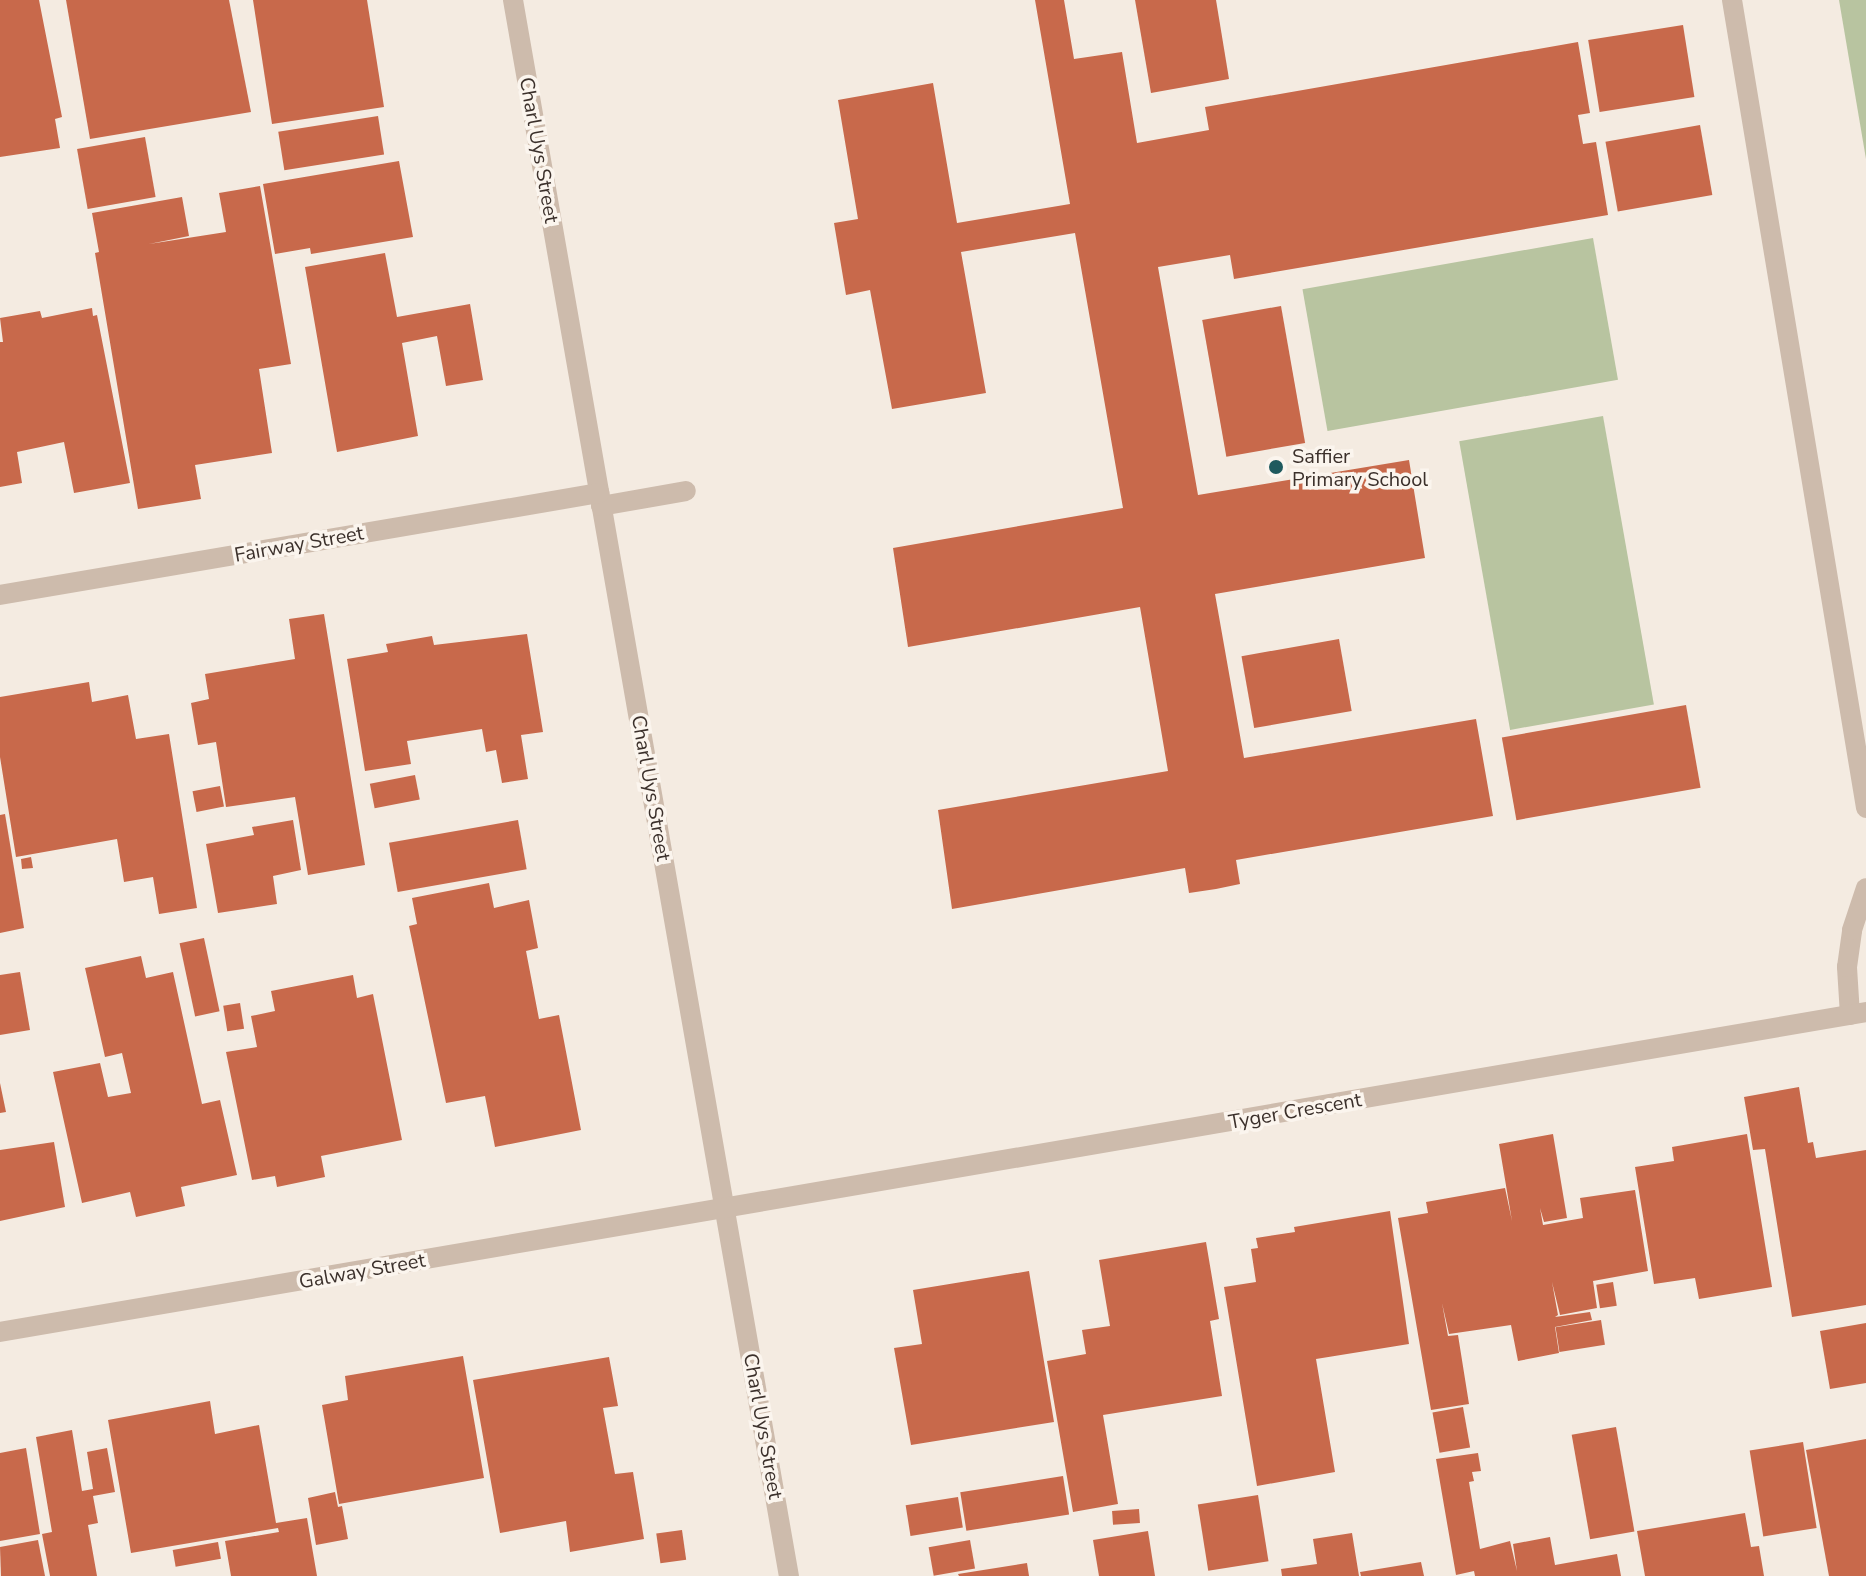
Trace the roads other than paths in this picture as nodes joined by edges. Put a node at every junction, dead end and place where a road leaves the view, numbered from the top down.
1 (513, 0) edge
2 (1732, 0) edge
3 (686, 491) dead end
4 (600, 500) junction
5 (0, 595) edge
6 (1866, 808) edge
7 (1866, 888) edge
8 (1858, 1013) edge
9 (724, 1210) junction
10 (0, 1332) edge
11 (789, 1576) edge

1 - 4 street, Charl Uys Street
2 - 6 street
3 - 4 street, Fairway Street
4 - 5 street, Fairway Street
4 - 9 street, Charl Uys Street
7 - 8 street
8 - 9 street, Tyger Crescent
9 - 10 street, Galway Street
9 - 11 street, Charl Uys Street

